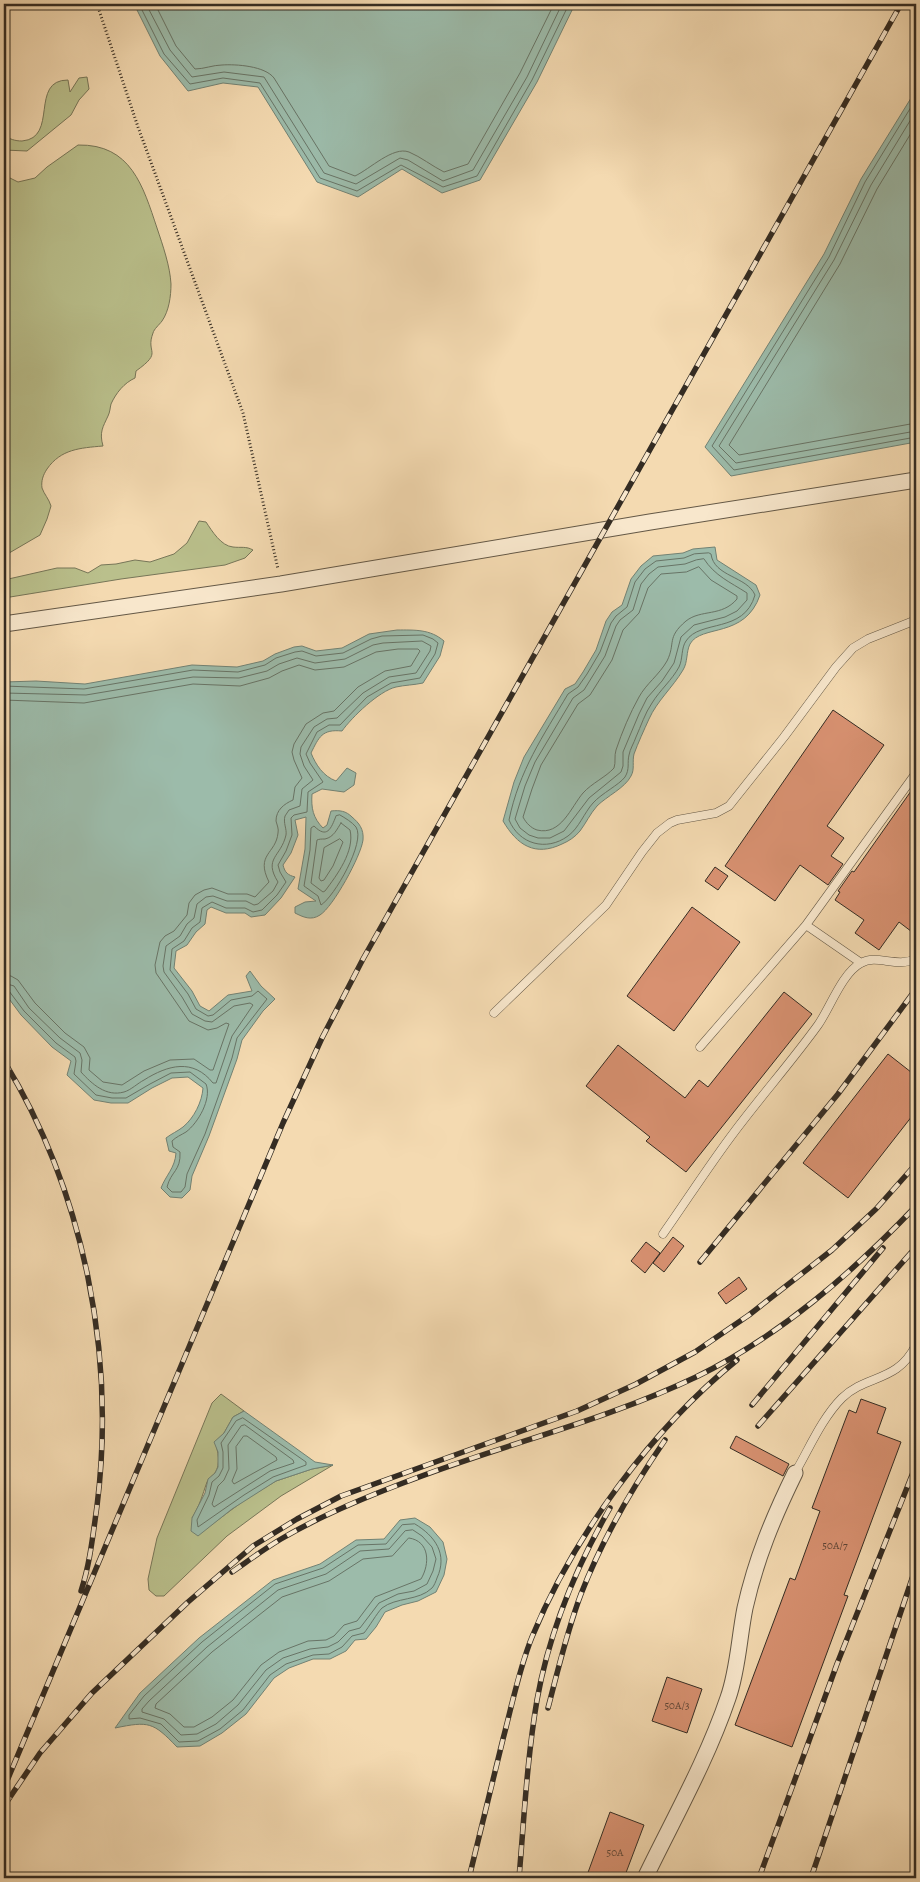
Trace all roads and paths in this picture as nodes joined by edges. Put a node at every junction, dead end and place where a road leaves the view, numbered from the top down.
1 (97, 4) edge
2 (916, 480) edge
3 (281, 584) junction
4 (916, 620) edge
5 (4, 624) edge
6 (916, 773) edge
7 (806, 925) junction
8 (916, 959) edge
9 (861, 963) junction
10 (494, 1013) dead end
11 (700, 1047) dead end
12 (664, 1234) dead end
13 (916, 1345) edge
14 (795, 1473) joint
15 (645, 1878) edge

1 - 3 path
2 - 3 street
3 - 5 street
4 - 10 lane
6 - 7 lane
7 - 9 lane
7 - 11 lane
8 - 9 lane
9 - 12 lane
13 - 14 lane
14 - 15 street

